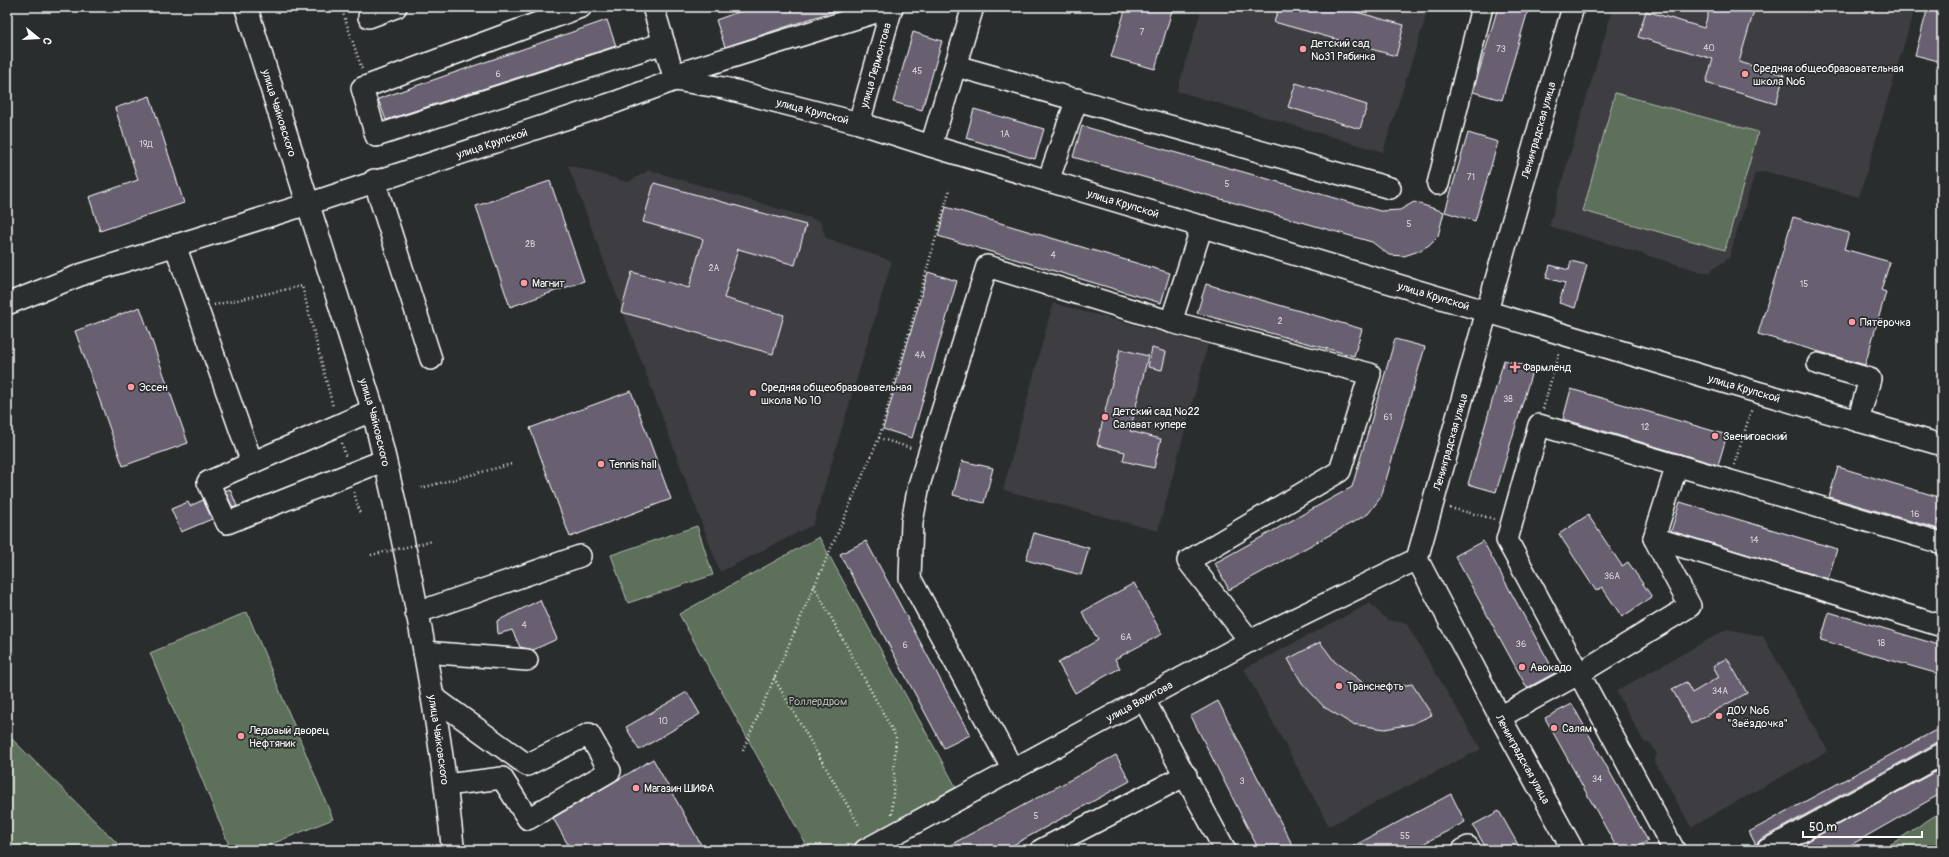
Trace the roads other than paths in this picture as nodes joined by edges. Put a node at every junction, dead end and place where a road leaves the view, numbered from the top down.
1 (246, 7) edge
2 (396, 7) edge
3 (581, 7) edge
4 (652, 7) edge
5 (892, 7) edge
6 (973, 7) edge
7 (1482, 7) edge
8 (1573, 7) edge
9 (369, 17) dead end
10 (664, 43) junction
11 (956, 66) junction
12 (675, 77) junction
13 (1077, 99) junction
14 (859, 123) junction
15 (931, 146) junction
16 (374, 180) junction
17 (1048, 181) junction
18 (1438, 184) dead end
19 (1390, 188) dead end
20 (308, 204) junction
21 (1202, 226) junction
22 (175, 245) junction
23 (7, 304) edge
24 (1487, 310) junction
25 (1172, 322) junction
26 (430, 359) dead end
27 (1818, 364) dead end
28 (373, 410) junction
29 (1858, 421) junction
30 (1942, 445) edge
31 (385, 460) junction
32 (252, 463) junction
33 (1677, 465) junction
34 (1654, 538) junction
35 (1942, 543) edge
36 (580, 556) dead end
37 (1417, 559) junction
38 (416, 613) junction
39 (1942, 626) edge
40 (1250, 641) junction
41 (424, 652) junction
42 (527, 660) dead end
43 (1580, 674) junction
44 (432, 696) junction
45 (1143, 698) junction
46 (1500, 717) junction
47 (1942, 754) edge
48 (1013, 770) junction
49 (1186, 775) junction
50 (446, 785) junction
51 (867, 849) edge
52 (453, 850) edge
53 (1040, 850) edge
54 (1225, 850) edge
55 (1463, 850) edge
56 (1470, 850) edge
57 (1573, 850) edge
58 (1674, 850) edge
59 (1767, 850) edge

1 - 20 main road, улица Чайковского
2 - 9 street
3 - 10 street
4 - 10 street
5 - 12 street
5 - 14 street, улица Лермонтова
6 - 11 street
7 - 18 street
8 - 24 street, Ленинградская улица
10 - 12 street
11 - 13 street
11 - 15 street
12 - 14 street, улица Крупской
12 - 16 street, улица Крупской
13 - 17 street
13 - 19 street
14 - 15 street, улица Крупской
15 - 17 street, улица Крупской
16 - 20 street, улица Крупской
16 - 26 street
17 - 21 street, улица Крупской
20 - 22 street, улица Крупской
20 - 28 main road, улица Чайковского
21 - 24 street, улица Крупской
21 - 25 street
22 - 23 street, улица Крупской
22 - 32 street
24 - 29 street, улица Крупской
24 - 37 street, Ленинградская улица
25 - 40 street
25 - 48 street
27 - 29 street
28 - 31 main road, улица Чайковского
28 - 32 street
29 - 30 street, улица Крупской
31 - 32 street
31 - 38 main road, улица Чайковского
33 - 34 street
33 - 35 street
33 - 43 street
34 - 39 street
34 - 43 street
36 - 38 street
37 - 40 street, улица Вахитова
37 - 46 street, Ленинградская улица
38 - 41 main road, улица Чайковского
40 - 45 street, улица Вахитова
41 - 42 street
41 - 44 main road, улица Чайковского
43 - 46 street
43 - 58 street
44 - 50 main road, улица Чайковского
44 - 50 street
45 - 48 street, улица Вахитова
45 - 49 street
46 - 57 street, Ленинградская улица
47 - 59 street
48 - 51 street, улица Вахитова
49 - 53 street
49 - 54 street
50 - 52 main road, улица Чайковского
55 - 56 street

